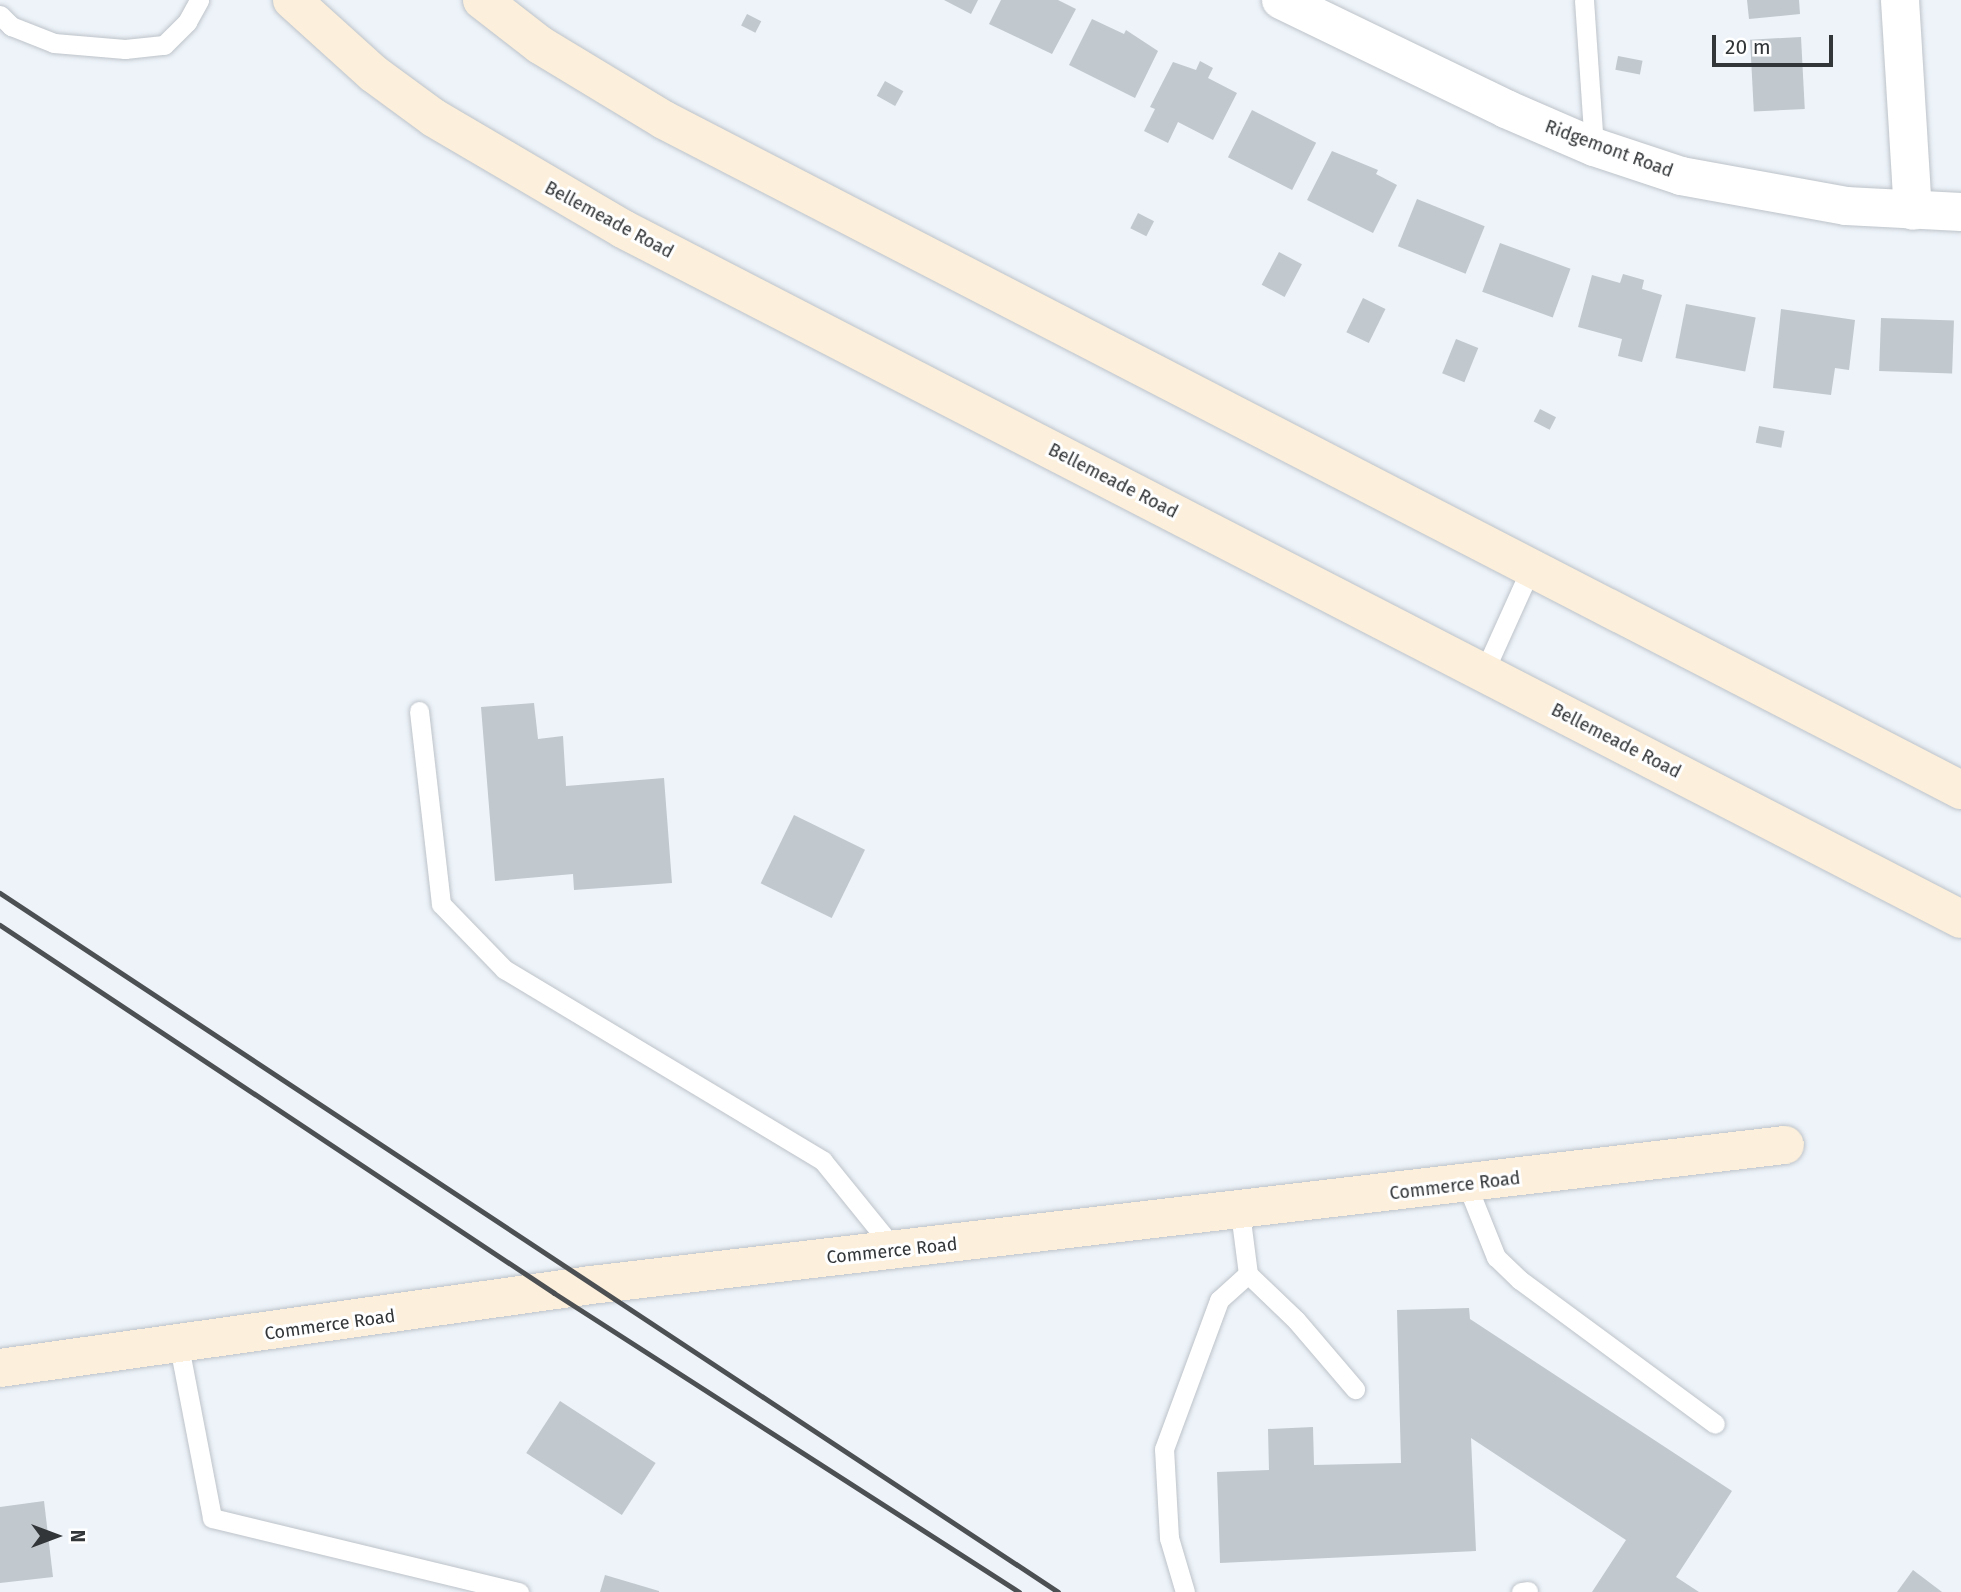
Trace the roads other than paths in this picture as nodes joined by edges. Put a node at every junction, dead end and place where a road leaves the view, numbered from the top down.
1 (200, 0) edge
2 (292, 0) edge
3 (482, 0) edge
4 (1281, 0) edge
5 (1584, 0) edge
6 (1900, 0) edge
7 (0, 15) edge
8 (1594, 147) junction
9 (1913, 211) junction
10 (1961, 212) edge
11 (1531, 568) junction
12 (1484, 672) junction
13 (419, 711) dead end
14 (1961, 790) edge
15 (1961, 919) edge
16 (1785, 1145) dead end
17 (1467, 1185) junction
18 (1240, 1212) junction
19 (895, 1251) junction
20 (1248, 1274) junction
21 (179, 1346) junction
22 (0, 1367) edge
23 (1355, 1390) dead end
24 (1715, 1424) dead end
25 (519, 1592) edge
26 (1185, 1592) edge

1 - 7 lane
2 - 12 main road, Bellemeade Road
3 - 11 main road
4 - 8 street, Ridgemont Road
5 - 8 lane
6 - 9 street
8 - 9 street, Ridgemont Road
9 - 10 street, Ridgemont Road
11 - 12 lane
11 - 14 main road
12 - 15 main road, Bellemeade Road
13 - 19 lane
16 - 17 main road, Commerce Road
17 - 18 main road, Commerce Road
17 - 24 lane
18 - 19 main road, Commerce Road
18 - 20 lane
19 - 21 main road, Commerce Road
20 - 23 lane
20 - 26 lane
21 - 22 main road, Commerce Road
21 - 25 lane

